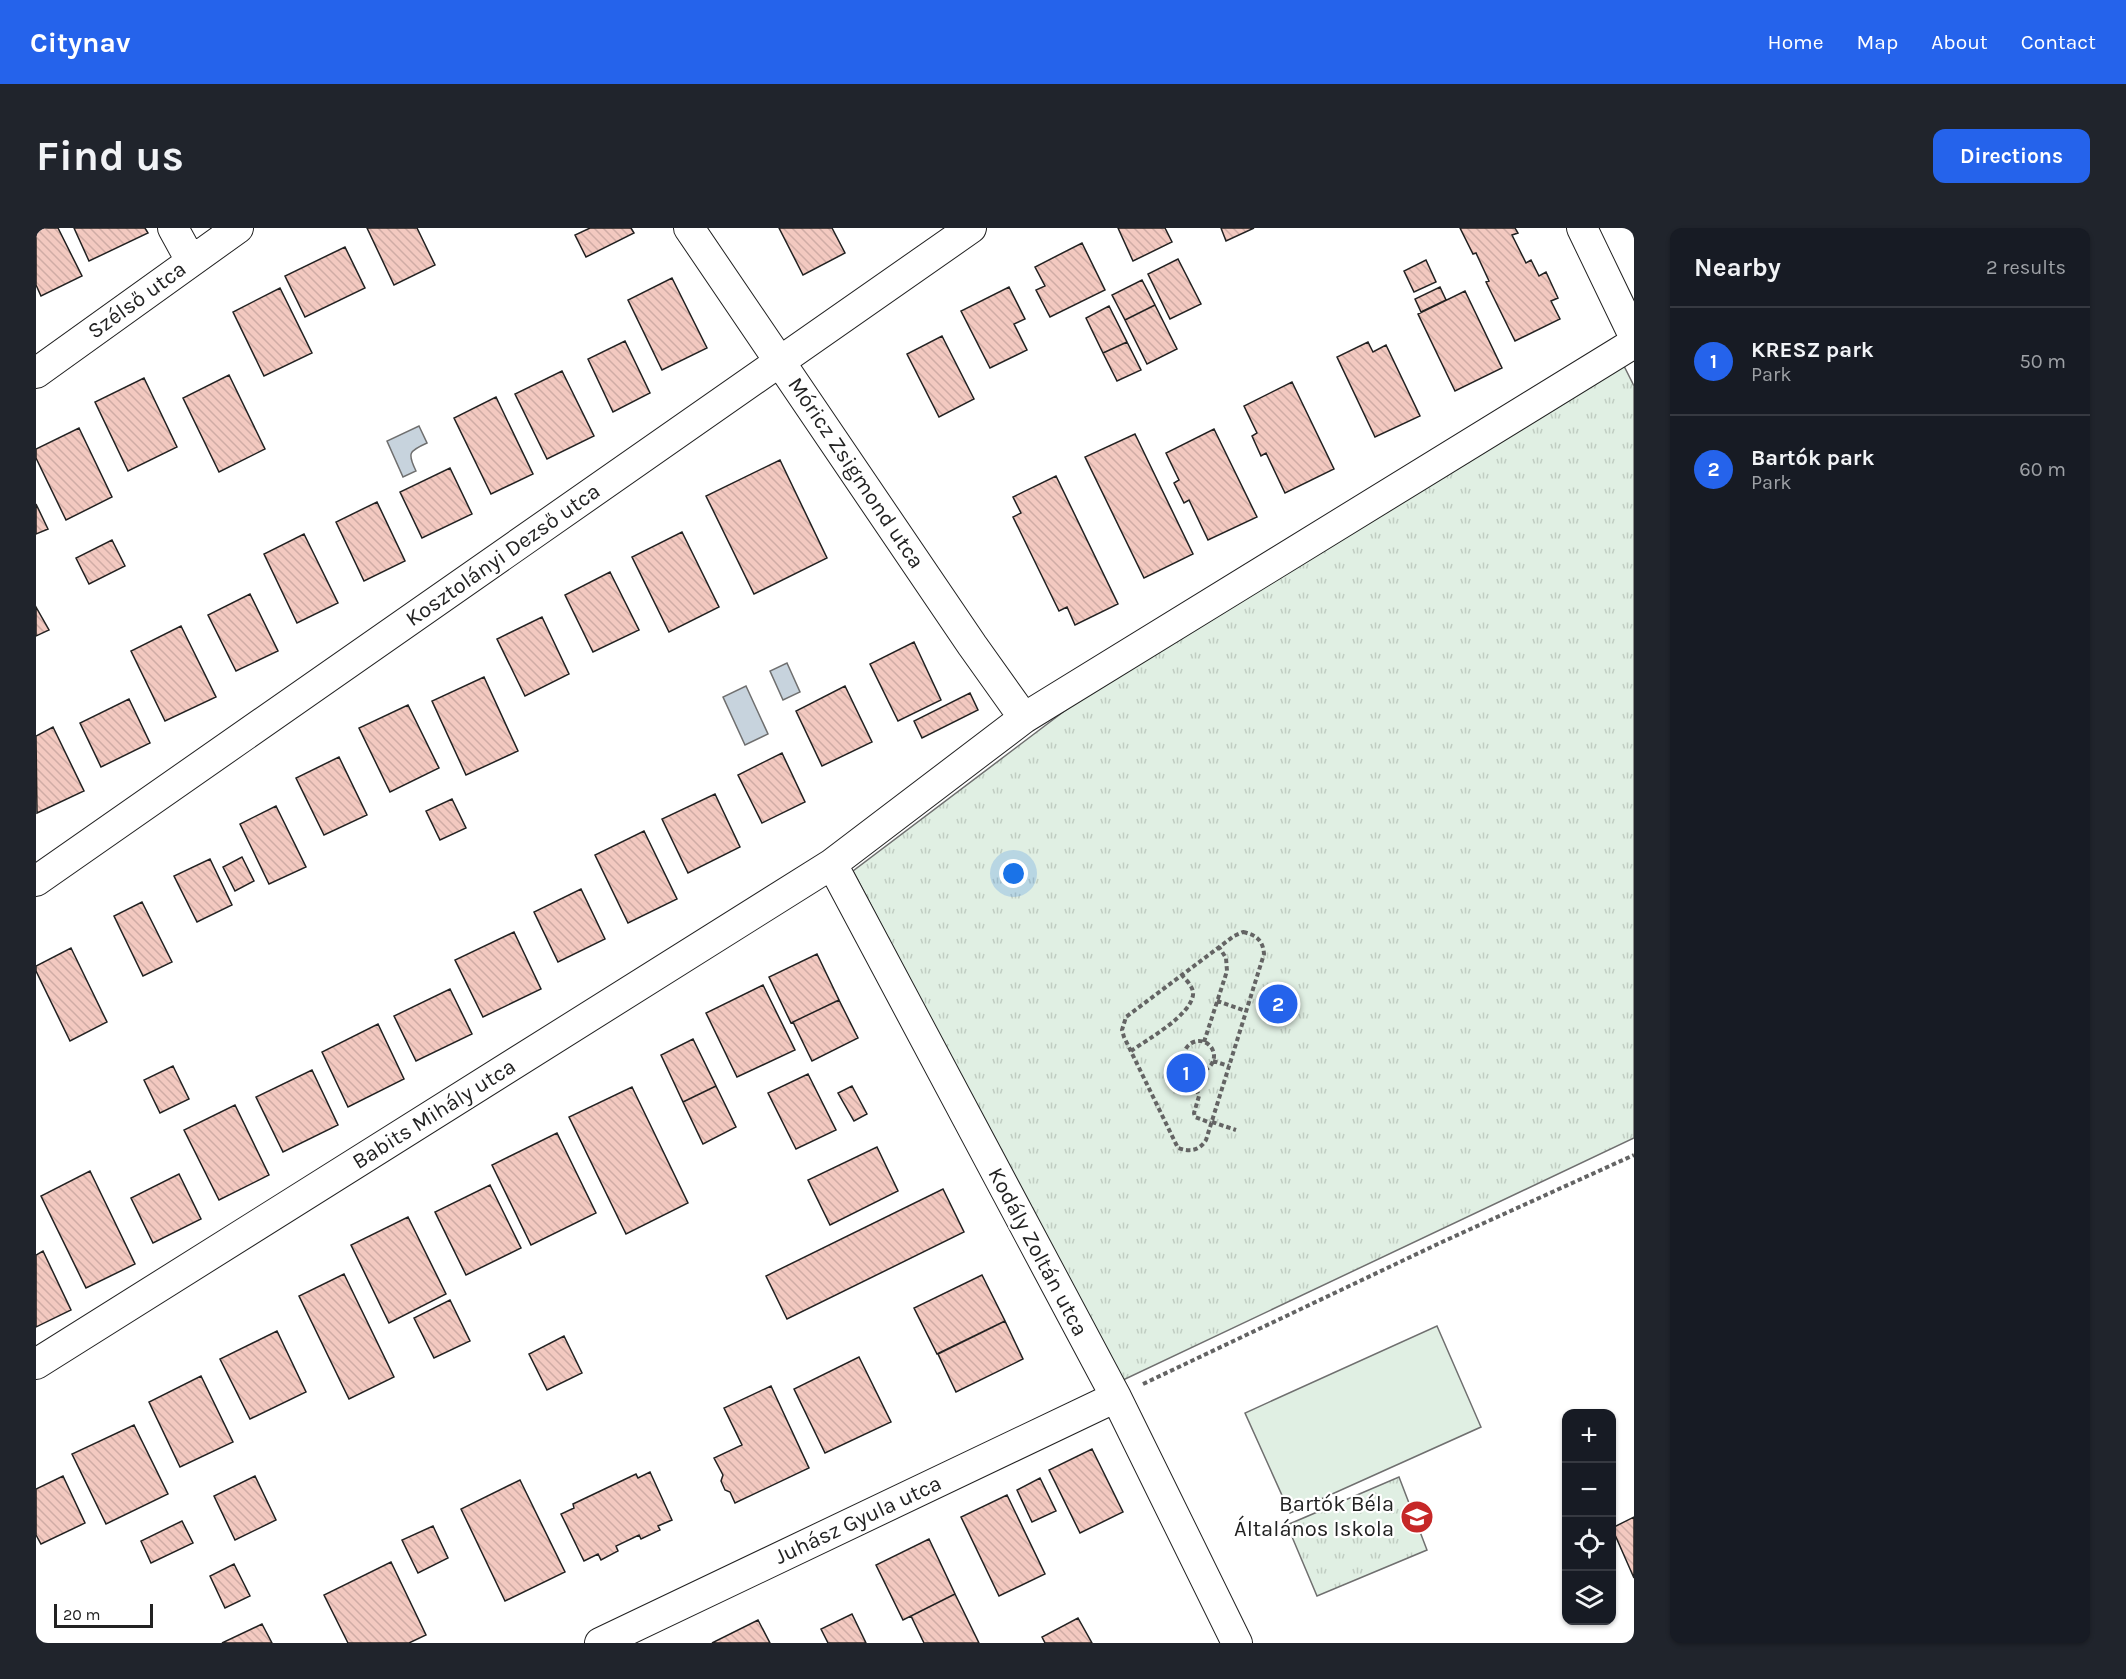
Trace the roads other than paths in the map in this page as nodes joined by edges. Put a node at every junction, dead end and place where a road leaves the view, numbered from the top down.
1 (173, 228) edge
2 (238, 228) edge
3 (689, 228) edge
4 (971, 228) edge
5 (1582, 228) edge
6 (191, 261) junction
7 (1634, 336) edge
8 (1634, 343) edge
9 (780, 361) junction
10 (36, 373) edge
11 (1024, 718) junction
12 (832, 864) junction
13 (36, 881) edge
14 (36, 1364) edge
15 (1116, 1397) junction
16 (600, 1643) edge
17 (1237, 1643) edge

1 - 6 street
2 - 6 street, Szélső utca
3 - 9 street, Móricz Zsigmond utca
4 - 9 street, Kosztolányi Dezső utca
5 - 7 street
6 - 10 street, Szélső utca
8 - 11 street, Babits Mihály utca
9 - 11 street, Móricz Zsigmond utca
9 - 13 street, Kosztolányi Dezső utca
11 - 12 street, Babits Mihály utca
12 - 14 street, Babits Mihály utca
12 - 15 street, Kodály Zoltán utca
15 - 16 street, Juhász Gyula utca
15 - 17 street, Kodály Zoltán utca

